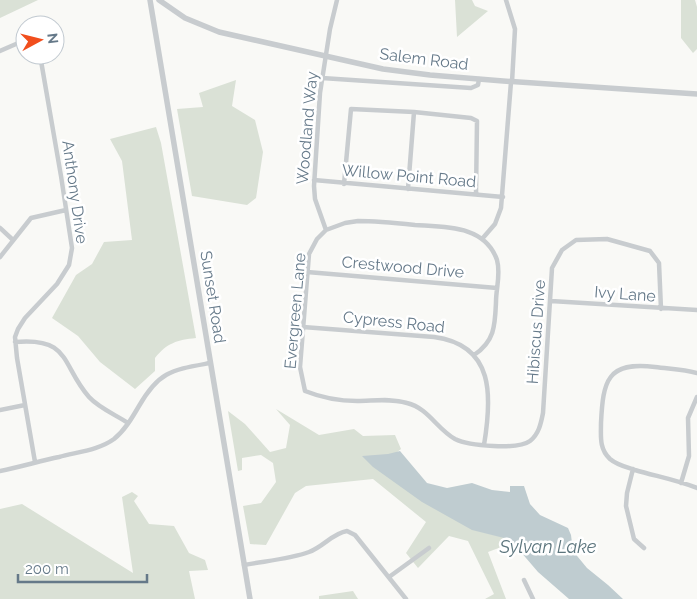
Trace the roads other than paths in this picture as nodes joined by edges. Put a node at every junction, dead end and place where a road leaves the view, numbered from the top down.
1 (150, 0) edge
2 (159, 0) edge
3 (337, 0) edge
4 (506, 0) edge
5 (15, 44) edge
6 (0, 51) edge
7 (327, 56) junction
8 (42, 65) edge
9 (322, 78) junction
10 (480, 79) junction
11 (512, 82) junction
12 (697, 94) edge
13 (414, 112) junction
14 (314, 180) junction
15 (344, 184) junction
16 (408, 189) junction
17 (476, 194) junction
18 (503, 197) junction
19 (66, 210) junction
20 (0, 228) edge
21 (326, 230) junction
22 (482, 239) junction
23 (13, 240) junction
24 (0, 257) edge
25 (307, 272) junction
26 (497, 288) junction
27 (551, 302) junction
28 (662, 309) junction
29 (697, 310) edge
30 (303, 327) junction
31 (15, 342) junction
32 (474, 355) junction
33 (210, 363) junction
34 (697, 373) edge
35 (697, 397) edge
36 (25, 405) junction
37 (0, 410) edge
38 (128, 423) junction
39 (484, 445) junction
40 (36, 462) junction
41 (633, 469) junction
42 (0, 471) edge
43 (681, 483) junction
44 (697, 488) edge
45 (429, 548) dead end
46 (644, 548) dead end
47 (244, 565) junction
48 (389, 577) junction
49 (524, 580) dead end
50 (250, 599) edge
51 (406, 599) edge
52 (533, 599) edge

1 - 33 street, Sunset Road
2 - 7 street, Salem Road
3 - 7 street, Woodland Way
4 - 11 street
5 - 6 street
7 - 9 street, Woodland Way
7 - 10 street, Salem Road
8 - 19 street, Anthony Drive
9 - 10 street
9 - 14 street, Woodland Way
10 - 11 street, Salem Road
11 - 12 street, Salem Road
11 - 18 street
13 - 15 street
13 - 16 street
13 - 17 street
14 - 15 street, Willow Point Road
14 - 21 street, Woodland Way
15 - 16 street, Willow Point Road
16 - 17 street, Willow Point Road
17 - 18 street, Willow Point Road
18 - 22 street
19 - 23 street
19 - 31 street, Anthony Drive
20 - 23 street
21 - 22 street
21 - 25 street, Evergreen Lane
22 - 26 street
23 - 24 street
25 - 26 street, Crestwood Drive
25 - 30 street, Evergreen Lane
26 - 32 street
27 - 28 street, Ivy Lane
27 - 28 street, Hibiscus Drive
27 - 39 street, Hibiscus Drive
28 - 29 street, Ivy Lane
30 - 32 street, Cypress Road
30 - 39 street, Evergreen Lane
31 - 36 street
31 - 38 street
32 - 39 street, Cypress Road
33 - 38 street
33 - 47 street, Sunset Road
34 - 41 street
35 - 43 street
36 - 37 street
36 - 40 street
38 - 40 street
40 - 42 street
41 - 43 street
41 - 46 street
43 - 44 street
45 - 48 street
47 - 48 street
47 - 50 street, Sunset Road
48 - 51 street
49 - 52 street

